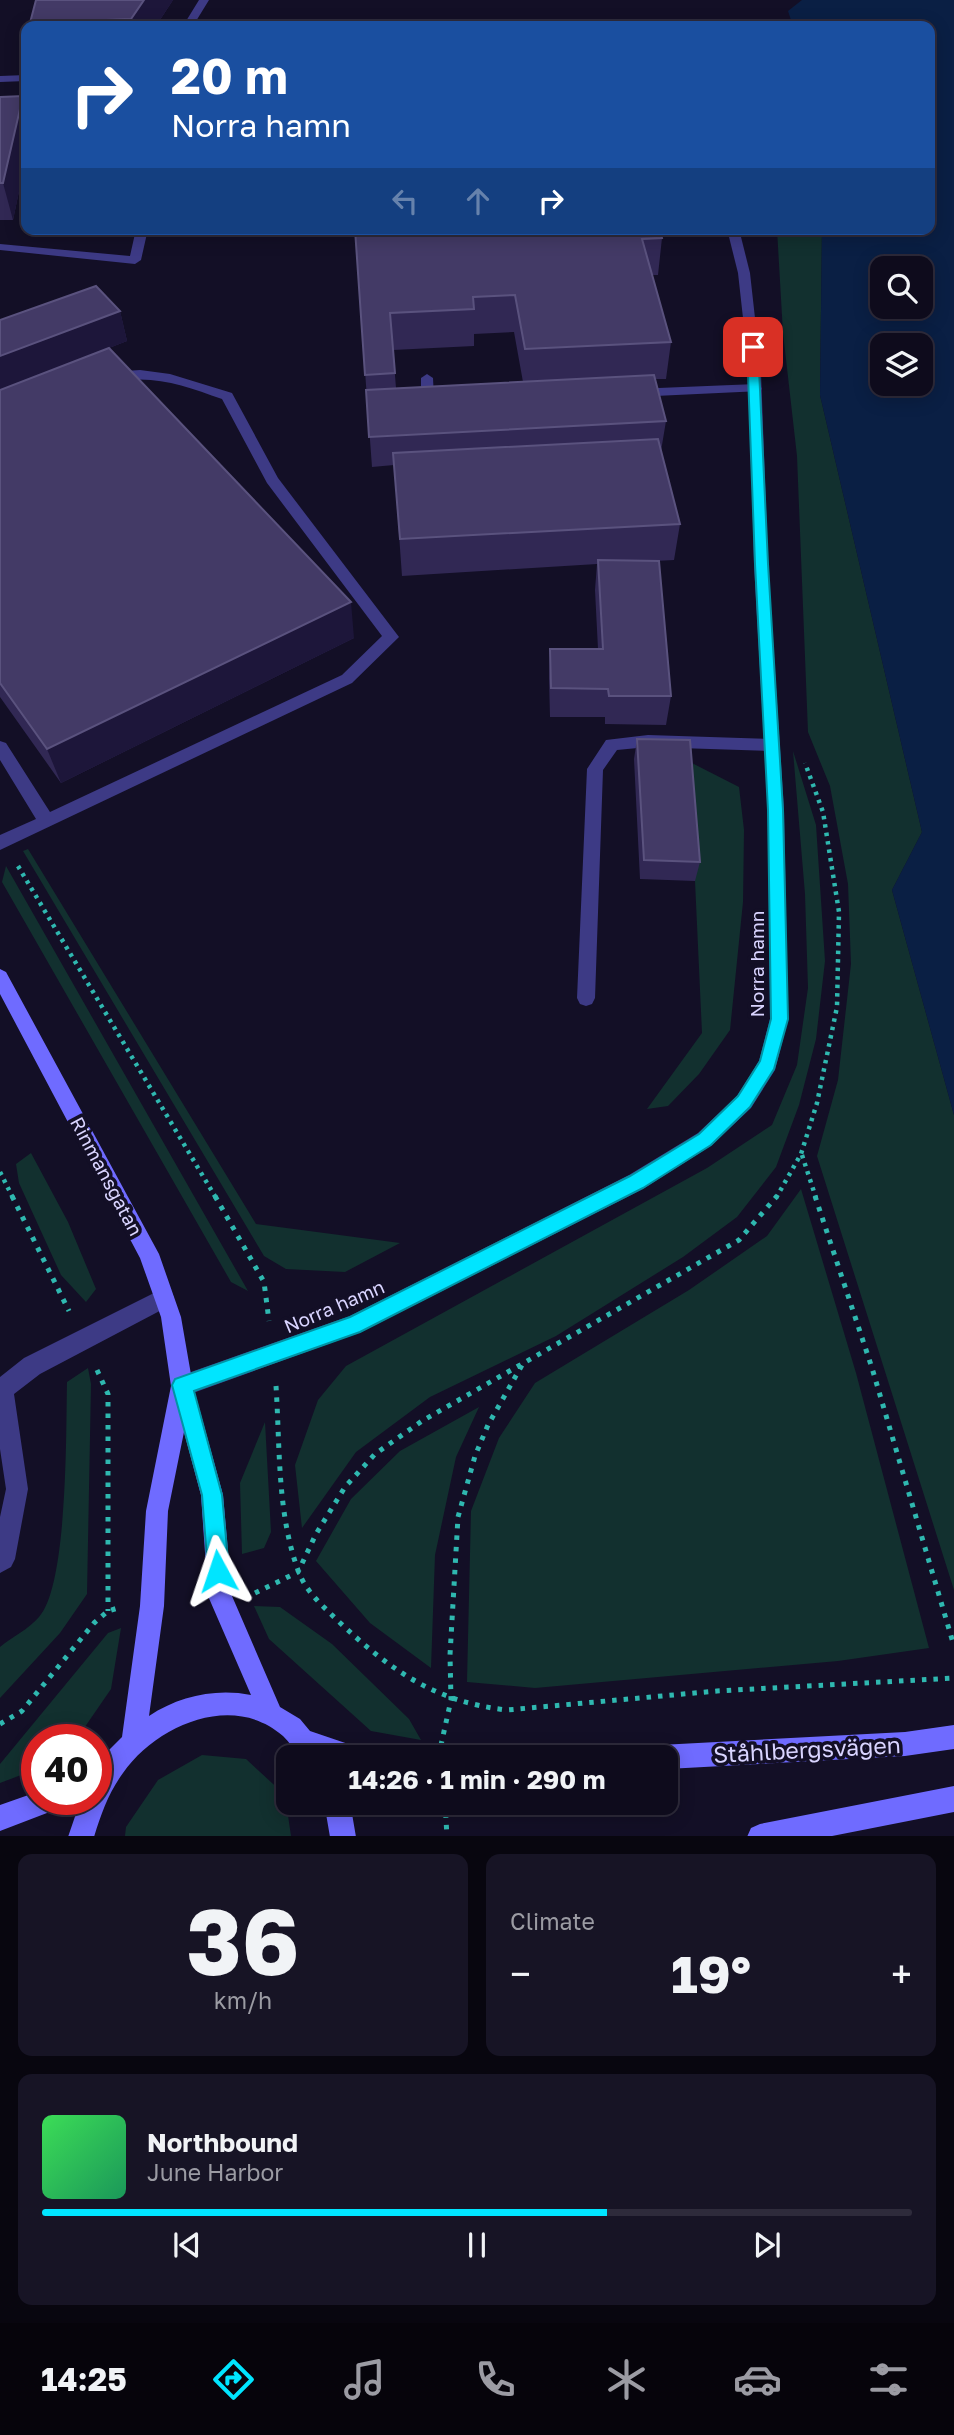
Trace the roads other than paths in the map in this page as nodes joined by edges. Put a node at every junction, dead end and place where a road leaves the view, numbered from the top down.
1 (204, 0) edge
2 (191, 21) edge
3 (0, 79) edge
4 (21, 79) edge
5 (141, 235) edge
6 (734, 235) edge
7 (0, 247) edge
8 (427, 378) dead end
9 (101, 383) edge
10 (756, 388) junction
11 (618, 394) edge
12 (451, 403) edge
13 (772, 745) junction
14 (0, 747) edge
15 (47, 822) junction
16 (2, 842) edge
17 (0, 977) edge
18 (586, 998) dead end
19 (164, 1298) junction
20 (182, 1385) junction
21 (1, 1390) edge
22 (0, 1561) edge
23 (270, 1712) junction
24 (954, 1737) edge
25 (134, 1740) junction
26 (307, 1745) edge
27 (678, 1756) edge
28 (112, 1769) edge
29 (954, 1799) edge
30 (21, 1810) edge
31 (88, 1815) edge
32 (339, 1815) edge
33 (0, 1818) edge
34 (81, 1836) edge
35 (343, 1836) edge
36 (760, 1836) edge

1 - 2 street
3 - 4 street
5 - 7 street
6 - 10 street, Norra hamn
8 - 12 street
9 - 15 street
10 - 11 street
10 - 13 street, Norra hamn
13 - 18 street
13 - 20 street, Norra hamn
14 - 15 street
15 - 16 street
17 - 19 street, Rinmansgatan
19 - 20 street, Rinmansgatan
19 - 21 street
20 - 23 street, Rinmansgatan
20 - 25 street, Rinmansgatan
21 - 22 street
23 - 25 street
23 - 26 street
24 - 27 street, Ståhlbergsvägen
25 - 28 street
29 - 36 street
30 - 33 street
31 - 34 street
32 - 35 street

